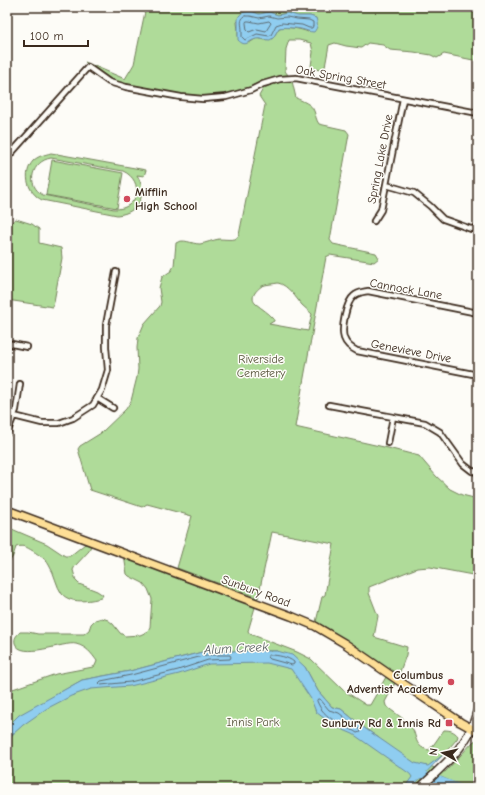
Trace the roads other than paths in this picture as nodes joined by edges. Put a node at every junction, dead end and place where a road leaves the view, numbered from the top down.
1 (402, 99) junction
2 (478, 113) edge
3 (7, 158) edge
4 (386, 185) junction
5 (374, 221) dead end
6 (478, 228) edge
7 (116, 272) dead end
8 (478, 313) edge
9 (344, 339) joint
10 (7, 343) edge
11 (27, 347) dead end
12 (478, 375) edge
13 (20, 384) dead end
14 (97, 398) junction
15 (329, 405) dead end
16 (114, 408) dead end
17 (14, 416) junction
18 (393, 417) junction
19 (7, 432) edge
20 (388, 443) dead end
21 (478, 472) edge
22 (7, 510) edge
23 (478, 709) edge
24 (475, 730) edge
25 (420, 788) edge

1 - 2 street, Oak Spring Street
1 - 3 street, Oak Spring Street
1 - 4 street, Spring Lake Drive
4 - 5 street, Spring Lake Drive
4 - 6 street
7 - 14 street
8 - 9 street, Cannock Lane
9 - 12 street, Genevieve Drive
10 - 11 street
13 - 17 street
14 - 16 street
14 - 17 street
15 - 18 street
17 - 19 street
18 - 20 street
18 - 21 street
22 - 24 main road, Sunbury Road
23 - 24 main road
24 - 25 main road

